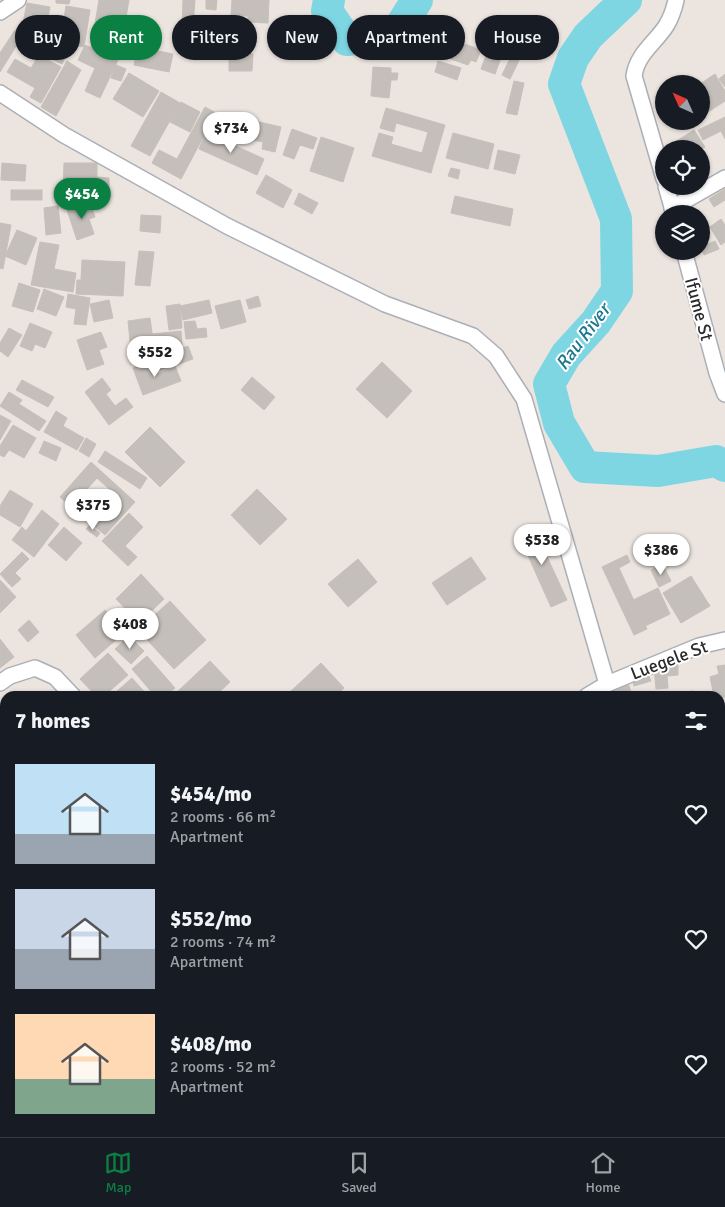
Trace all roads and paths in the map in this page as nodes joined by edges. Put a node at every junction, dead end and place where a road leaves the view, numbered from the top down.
1 (18, 0) edge
2 (676, 0) edge
3 (0, 12) edge
4 (0, 93) edge
5 (655, 148) edge
6 (725, 178) edge
7 (682, 205) edge
8 (686, 260) edge
9 (725, 394) edge
10 (725, 640) edge
11 (0, 683) edge
12 (607, 684) junction
13 (68, 691) edge
14 (595, 691) edge

1 - 3 street
2 - 5 street
4 - 12 street
6 - 7 street
8 - 9 street, Ifume St
10 - 12 street, Luegele St
11 - 13 street
12 - 14 street, Luegele St

